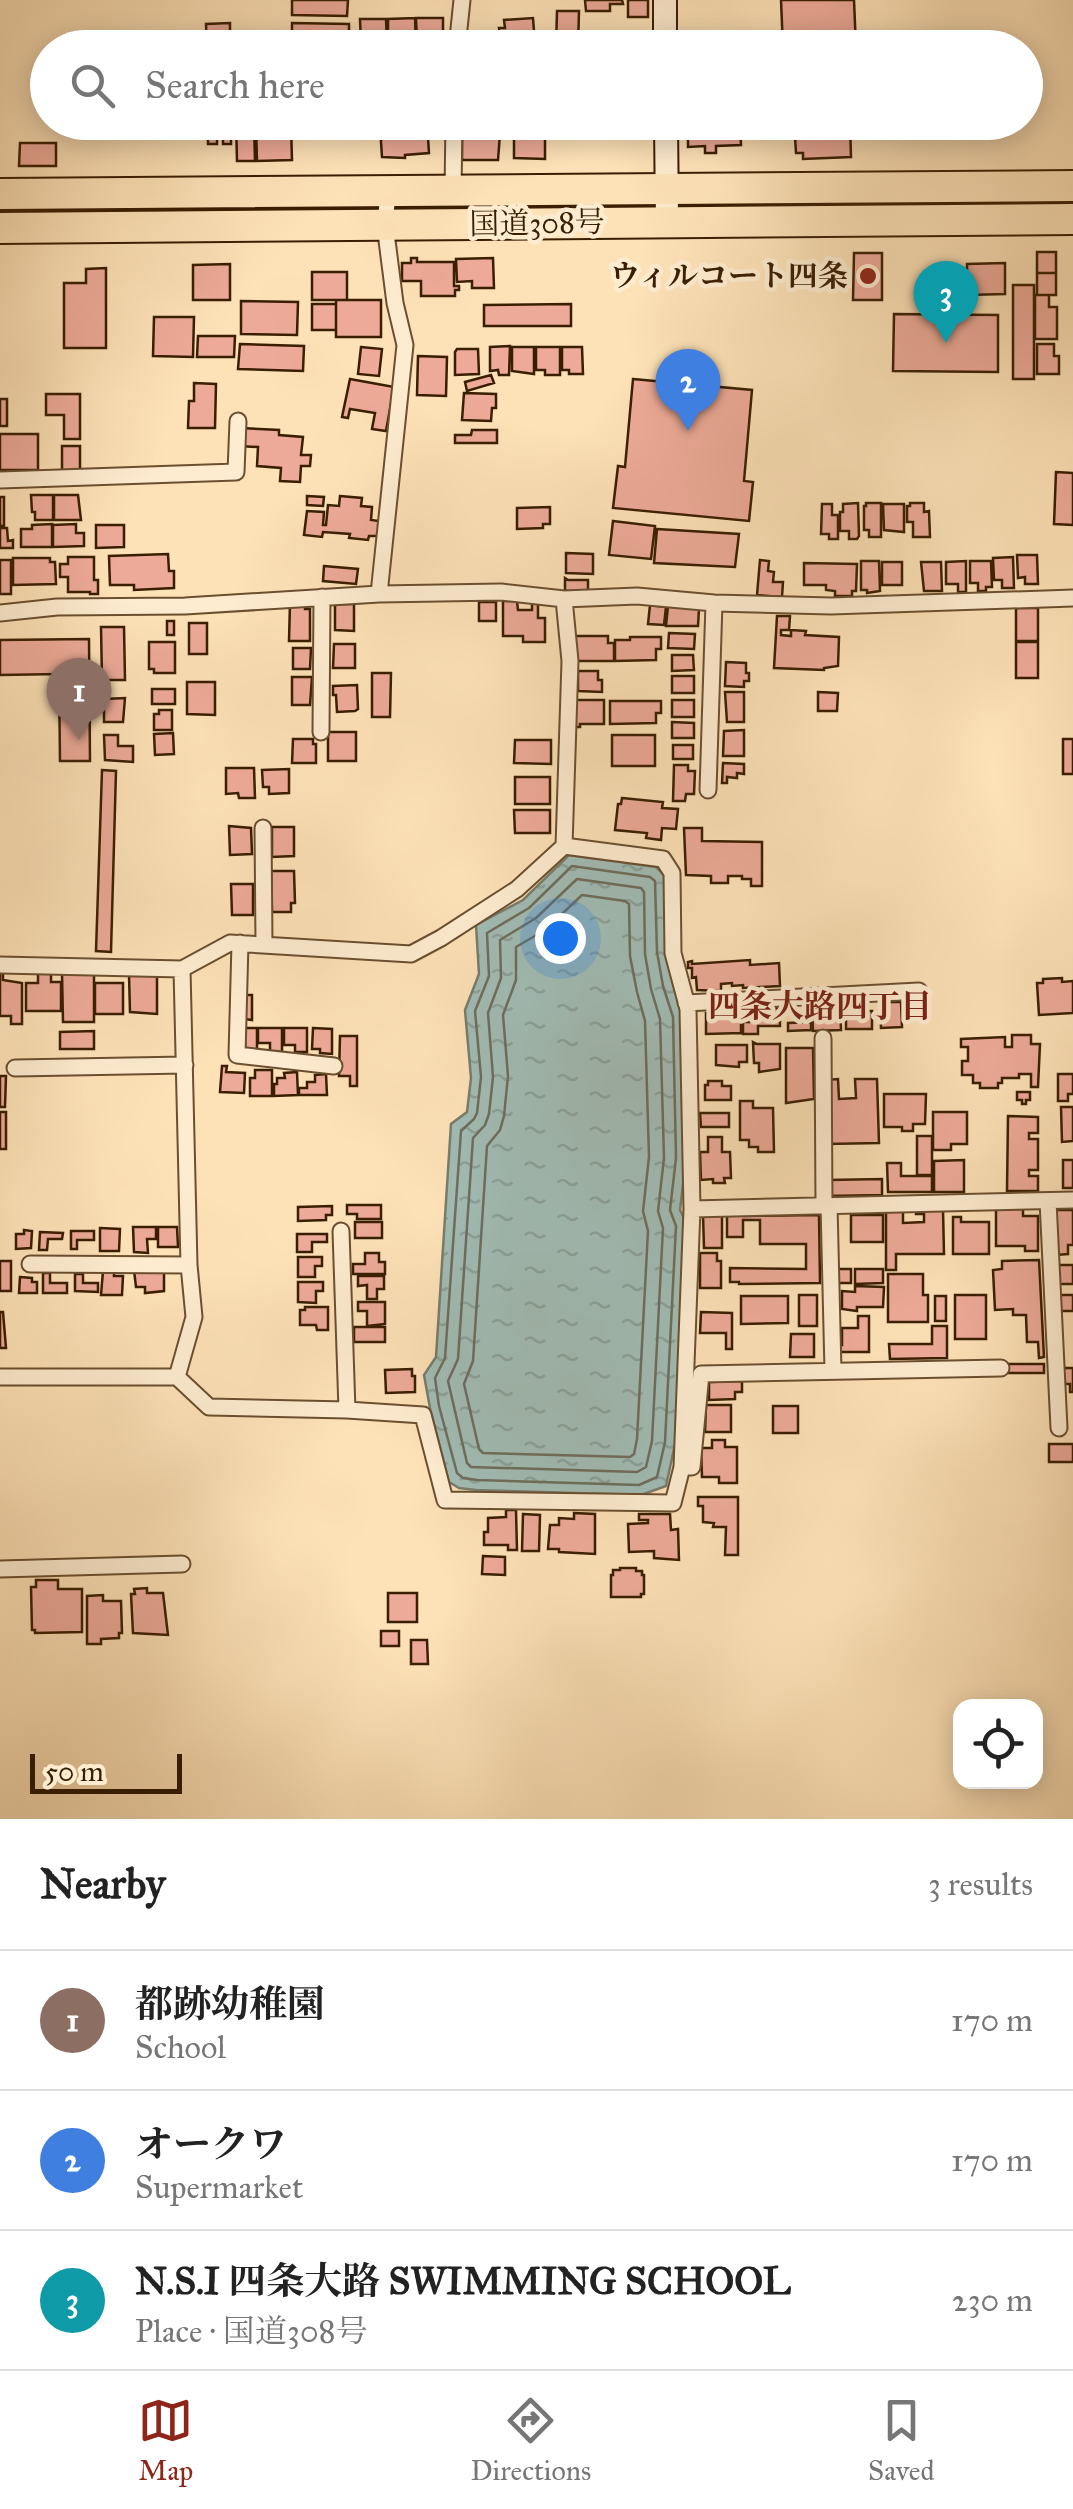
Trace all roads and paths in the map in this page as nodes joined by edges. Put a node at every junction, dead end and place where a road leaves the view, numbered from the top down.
1 (462, 0) edge
2 (665, 0) edge
3 (459, 30) edge
4 (665, 30) edge
5 (454, 140) edge
6 (666, 140) edge
7 (1073, 186) edge
8 (453, 191) junction
9 (667, 191) junction
10 (388, 192) junction
11 (0, 194) edge
12 (1073, 219) edge
13 (667, 222) junction
14 (384, 225) junction
15 (0, 228) edge
16 (238, 421) dead end
17 (0, 480) edge
18 (379, 594) junction
19 (322, 597) junction
20 (1073, 598) edge
21 (564, 599) junction
22 (714, 603) junction
23 (0, 613) edge
24 (321, 732) dead end
25 (708, 790) dead end
26 (263, 828) dead end
27 (564, 846) junction
28 (240, 943) junction
29 (264, 945) junction
30 (0, 965) edge
31 (182, 970) junction
32 (919, 991) dead end
33 (686, 1003) junction
34 (823, 1038) dead end
35 (185, 1064) junction
36 (334, 1066) dead end
37 (14, 1068) dead end
38 (1073, 1200) edge
39 (1048, 1201) junction
40 (827, 1205) junction
41 (692, 1209) junction
42 (341, 1231) dead end
43 (30, 1264) dead end
44 (190, 1264) junction
45 (1001, 1368) dead end
46 (832, 1371) junction
47 (0, 1377) edge
48 (177, 1377) junction
49 (347, 1410) junction
50 (1059, 1428) dead end
51 (682, 1468) junction
52 (182, 1564) dead end
53 (0, 1569) edge

1 - 3 street
2 - 4 street
5 - 8 street
6 - 9 street
7 - 9 highway, 国道308号
8 - 9 highway, 国道308号
8 - 10 highway, 国道308号
9 - 13 street
10 - 11 highway, 国道308号
10 - 14 street
12 - 13 highway, 国道308号
13 - 14 highway, 国道308号
14 - 15 highway, 国道308号
14 - 18 street
16 - 17 street
18 - 19 street
18 - 21 street
19 - 23 street
19 - 24 street
20 - 22 street
21 - 22 street
21 - 27 street
22 - 25 street
26 - 29 street
27 - 29 street
27 - 33 street
28 - 29 street
28 - 31 street
28 - 36 street
30 - 31 street
31 - 35 street
32 - 33 street
33 - 41 street
34 - 40 street
35 - 37 street
35 - 44 street
38 - 39 street
39 - 40 street
39 - 50 street
40 - 41 street
40 - 46 street
41 - 51 street
42 - 49 street
43 - 44 street
44 - 48 street
45 - 46 street
46 - 51 street
47 - 48 street
48 - 49 street
49 - 51 street
52 - 53 street

